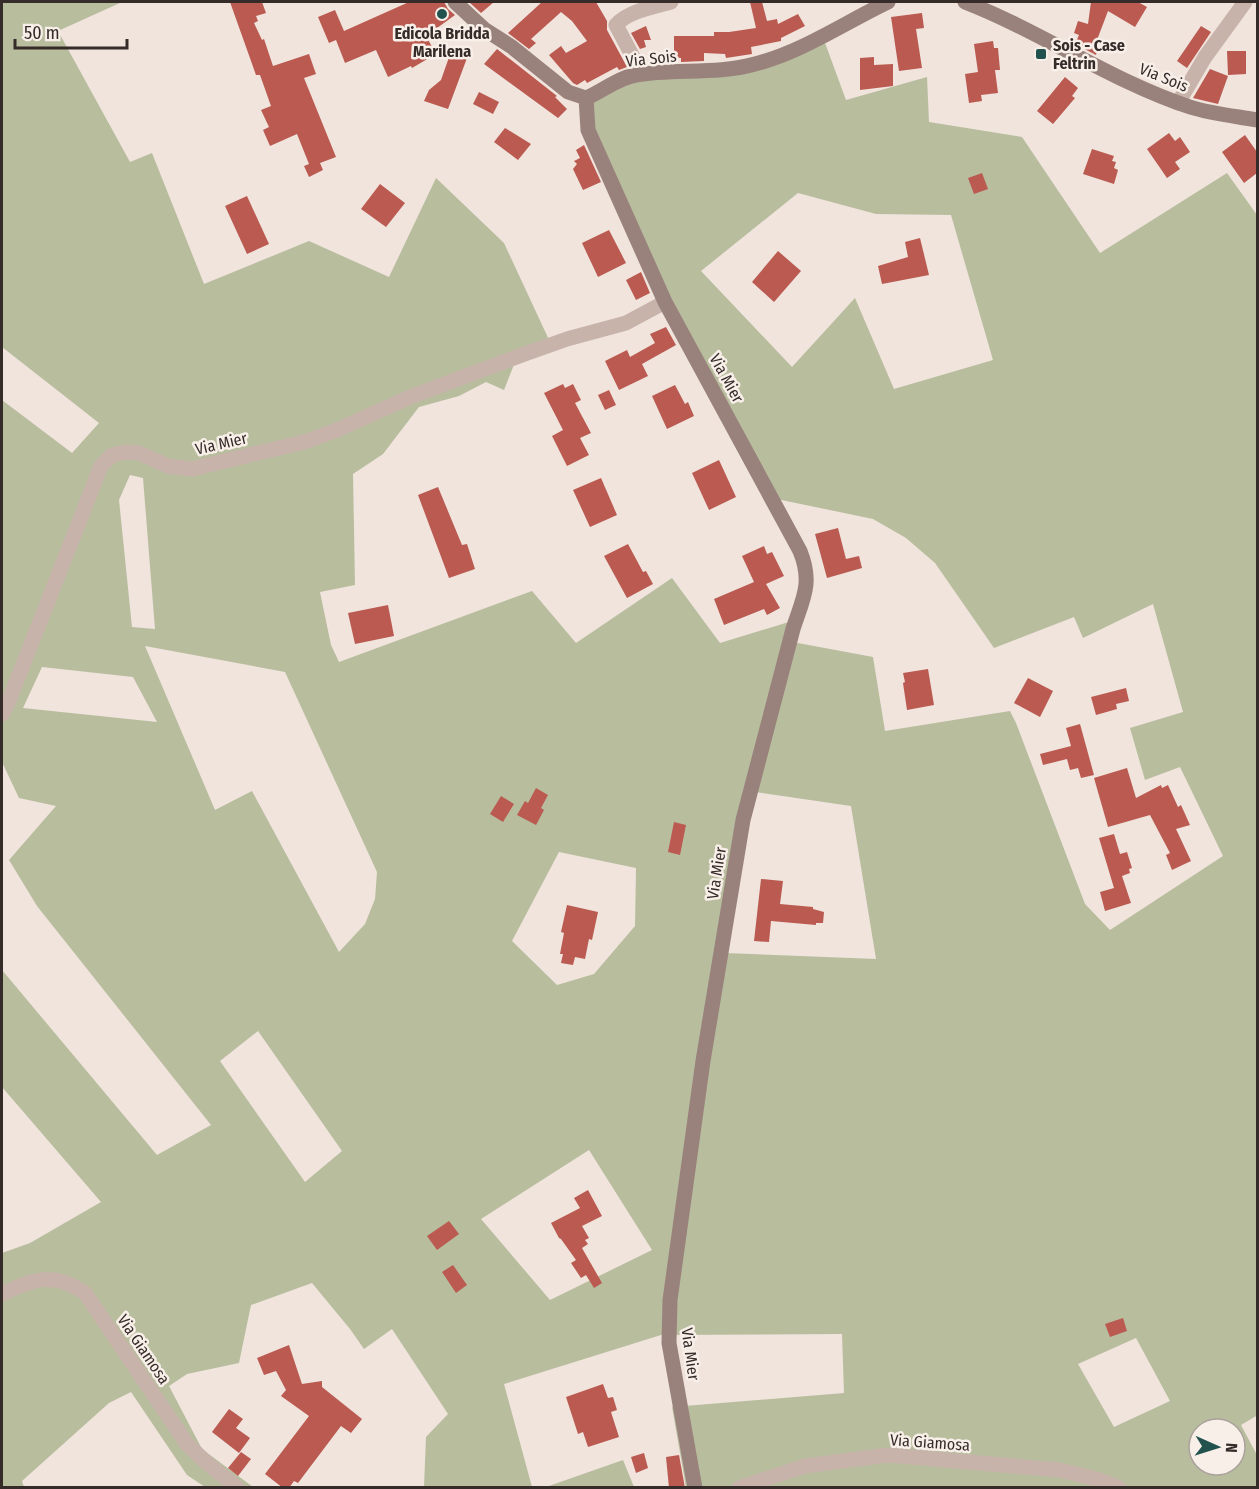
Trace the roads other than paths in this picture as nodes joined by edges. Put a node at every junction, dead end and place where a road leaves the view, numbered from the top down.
1 (455, 2) edge
2 (671, 2) edge
3 (965, 2) edge
4 (1245, 2) edge
5 (879, 4) edge
6 (642, 74) junction
7 (586, 98) junction
8 (1178, 103) junction
9 (1257, 120) edge
10 (665, 302) junction
11 (3, 712) edge
12 (2, 1294) edge
13 (238, 1488) edge
14 (695, 1488) edge
15 (740, 1488) edge
16 (1119, 1488) edge

1 - 7 street
2 - 6 street
3 - 8 street, Via Sois
4 - 8 street
5 - 6 street, Via Sois
6 - 7 street, Via Sois
7 - 10 street, Via Mier
8 - 9 street, Via Sois
10 - 11 street, Via Mier
10 - 14 street, Via Mier
12 - 13 street, Via Giamosa
15 - 16 street, Via Giamosa

